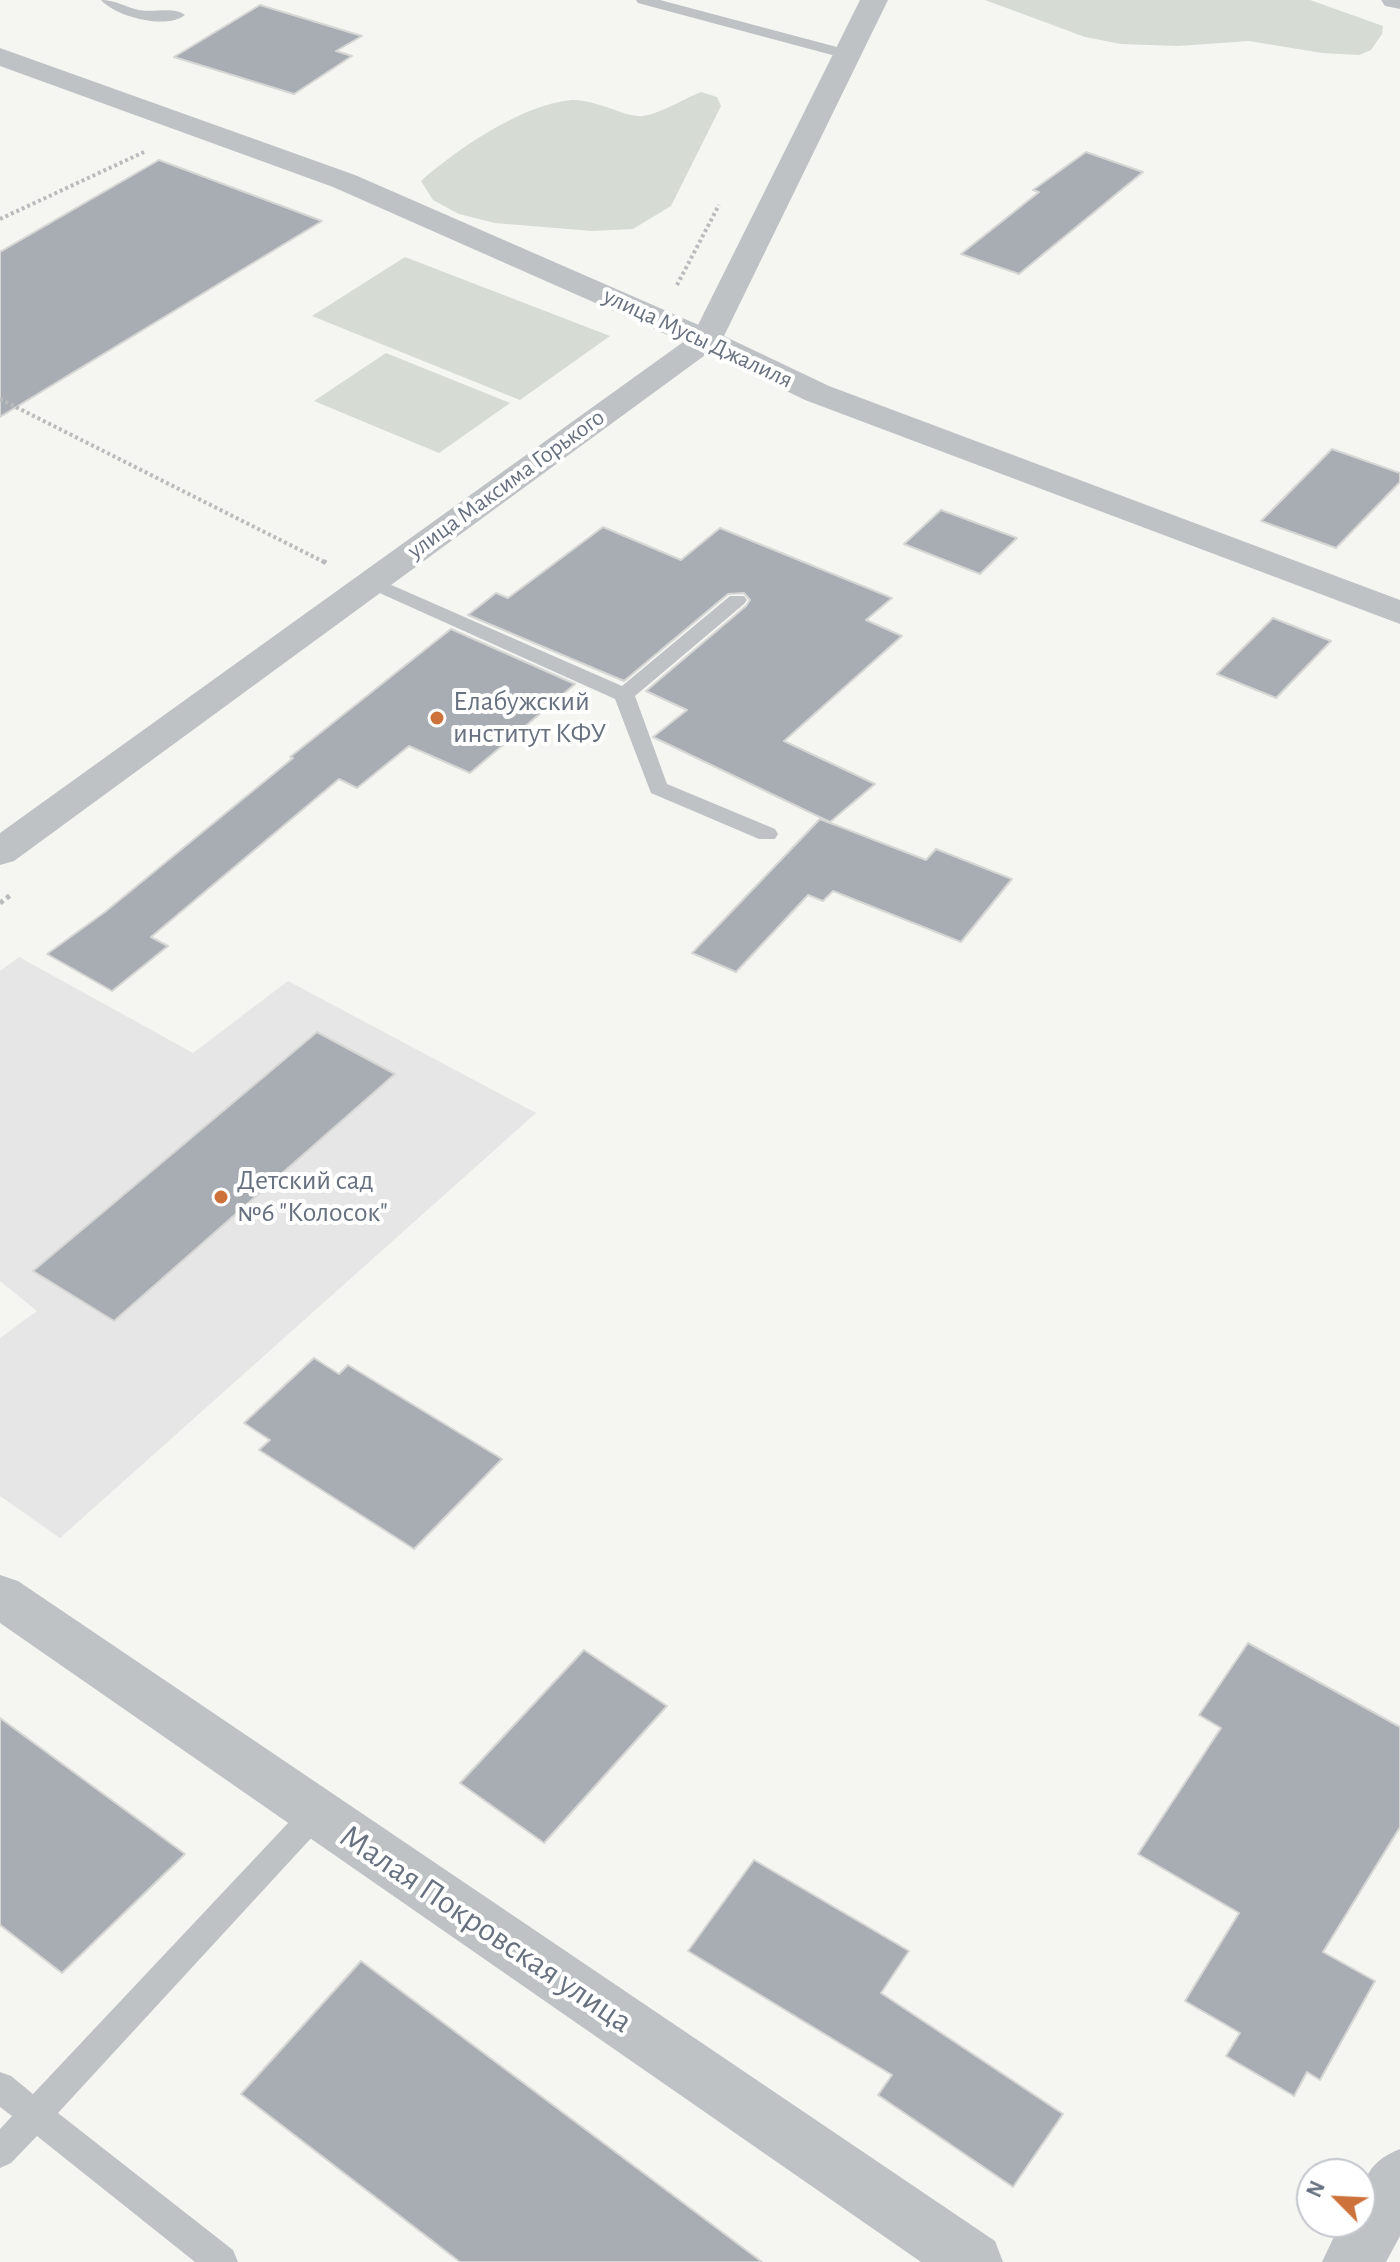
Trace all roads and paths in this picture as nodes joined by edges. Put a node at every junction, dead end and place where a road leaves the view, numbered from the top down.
1 (108, 0) edge
2 (643, 0) edge
3 (874, 0) edge
4 (178, 15) dead end
5 (847, 54) junction
6 (0, 56) edge
7 (195, 127) junction
8 (0, 219) edge
9 (706, 340) junction
10 (0, 399) edge
11 (371, 582) junction
12 (737, 600) dead end
13 (1400, 613) edge
14 (624, 695) junction
15 (767, 834) dead end
16 (0, 852) edge
17 (0, 1596) edge
18 (316, 1813) junction
19 (0, 2087) edge
20 (36, 2115) junction
21 (0, 2152) edge
22 (1400, 2178) edge
23 (221, 2262) edge
24 (973, 2262) edge
25 (1352, 2262) edge

1 - 4 lane
2 - 5 lane
3 - 5 street, улица Максима Горького
5 - 9 street, улица Максима Горького
6 - 7 street, улица Мусы Джалиля
7 - 8 path
7 - 9 street, улица Мусы Джалиля
9 - 11 street, улица Максима Горького
9 - 13 street, улица Мусы Джалиля
10 - 11 path
11 - 14 lane
11 - 16 street, улица Максима Горького
12 - 14 lane
14 - 15 lane
17 - 18 street, Малая Покровская улица
18 - 20 lane
18 - 24 street, Малая Покровская улица
19 - 20 lane
20 - 21 lane
20 - 23 lane
22 - 25 street

